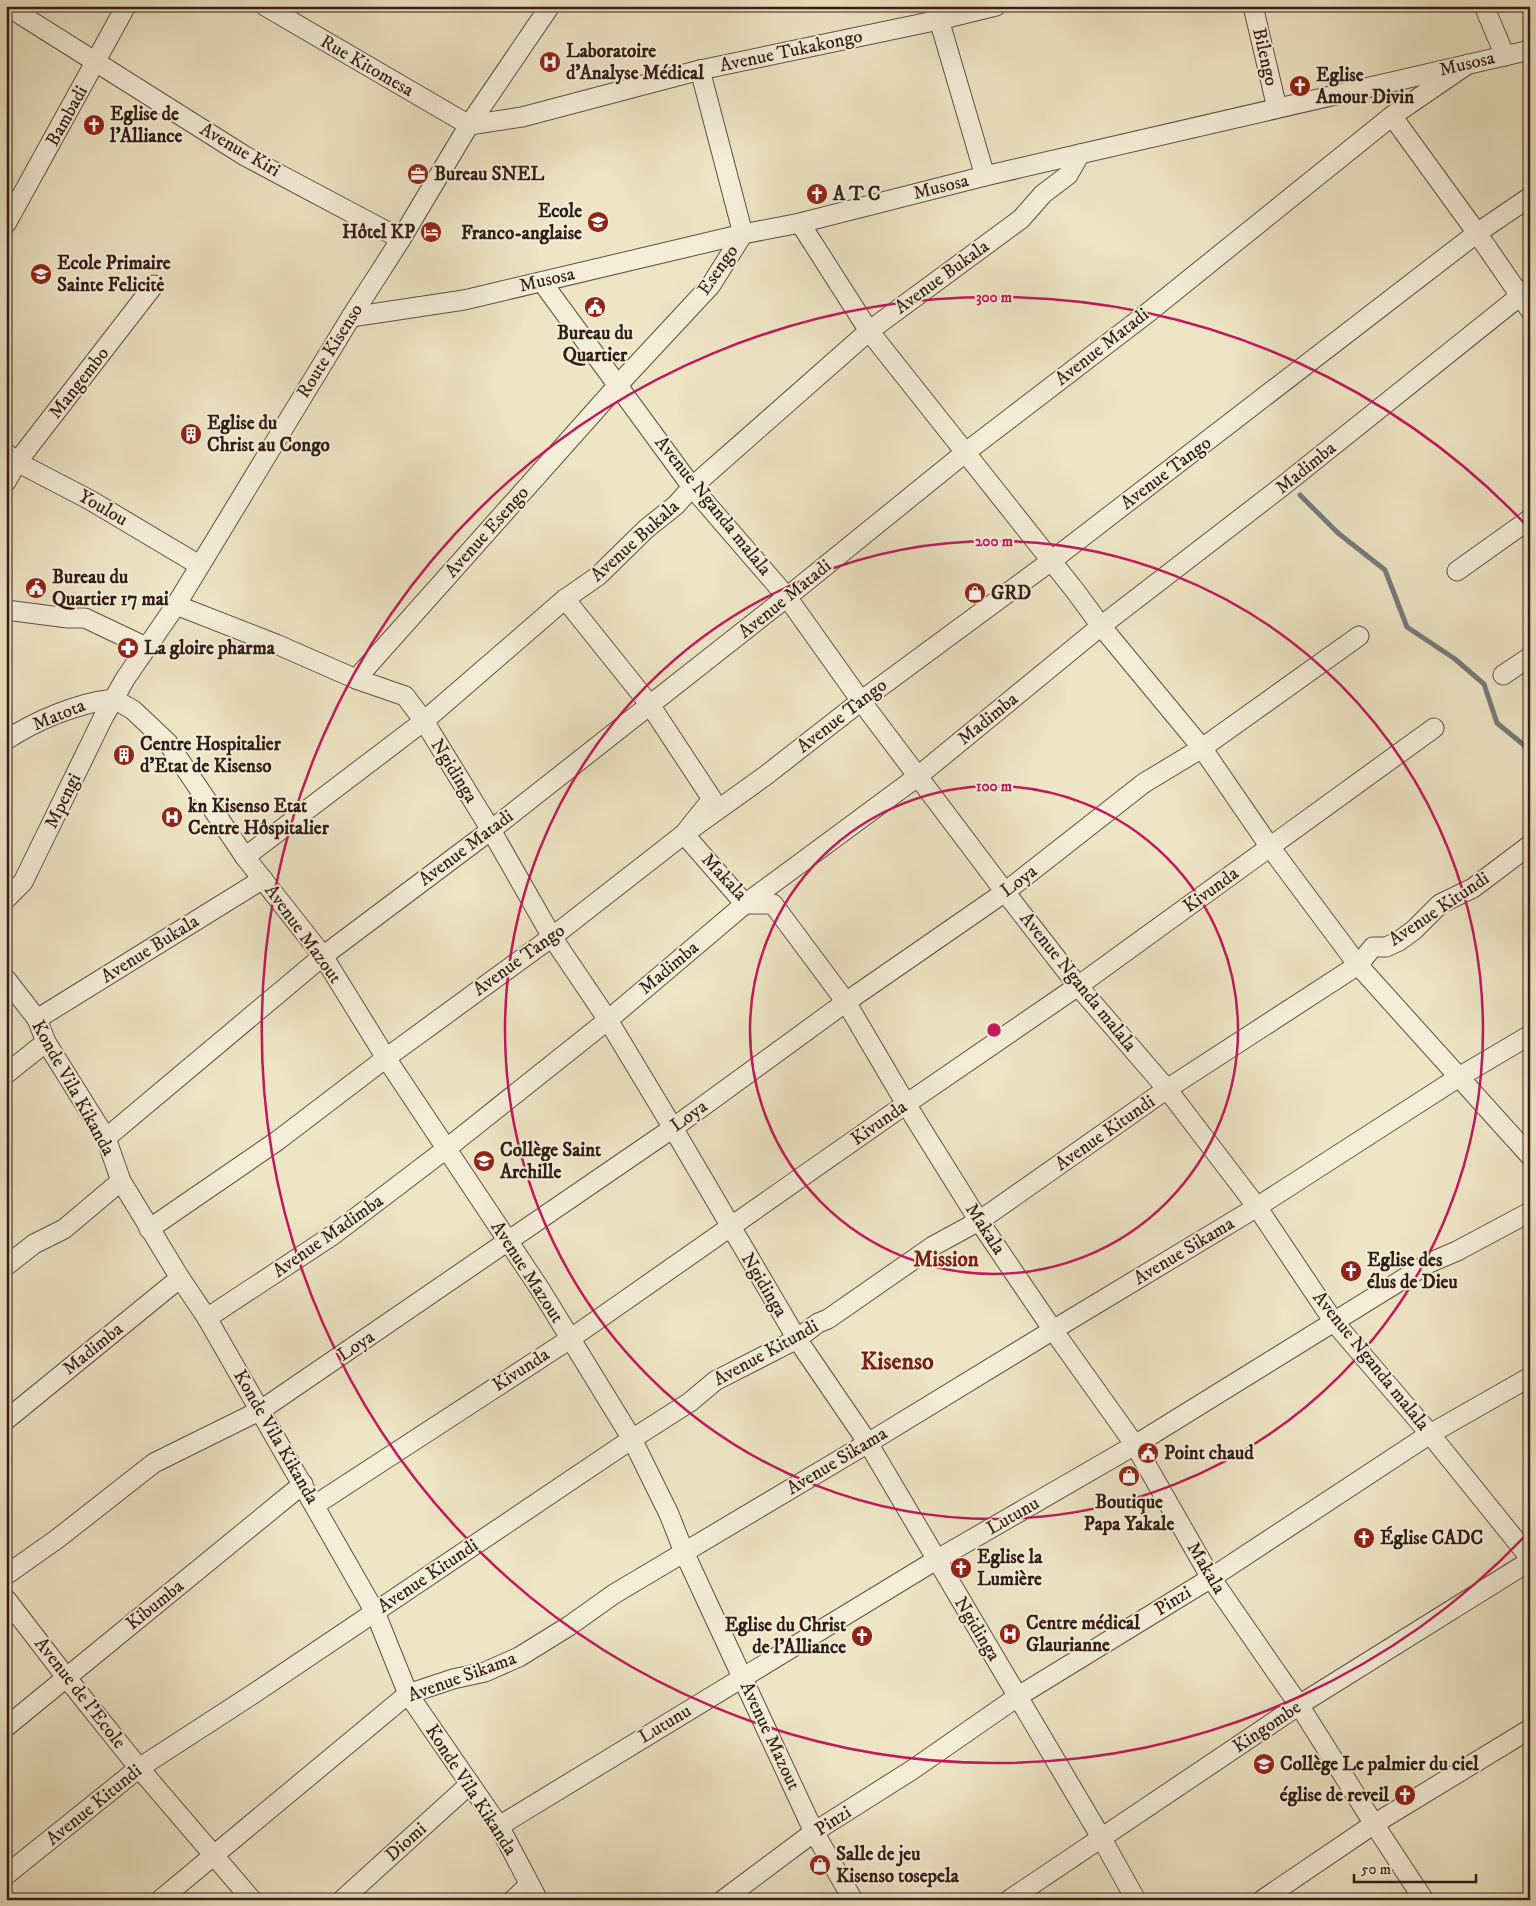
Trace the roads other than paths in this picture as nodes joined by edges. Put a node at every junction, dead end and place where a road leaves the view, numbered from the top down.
1 (7, 6) edge
2 (126, 6) edge
3 (265, 6) edge
4 (996, 6) edge
5 (1253, 6) edge
6 (1484, 6) edge
7 (552, 7) edge
8 (937, 13) edge
9 (1530, 50) edge
10 (1505, 56) junction
11 (96, 62) junction
12 (1468, 64) junction
13 (700, 70) junction
14 (1277, 108) junction
15 (1392, 116) junction
16 (468, 125) junction
17 (1080, 154) junction
18 (985, 176) junction
19 (1530, 197) edge
20 (11, 205) edge
21 (800, 223) junction
22 (6, 224) edge
23 (1477, 233) junction
24 (743, 234) junction
25 (401, 239) junction
26 (542, 282) junction
27 (154, 285) dead end
28 (1527, 298) edge
29 (350, 316) junction
30 (869, 331) junction
31 (618, 385) junction
32 (966, 452) junction
33 (12, 457) edge
34 (6, 482) edge
35 (692, 487) junction
36 (1530, 519) edge
37 (1051, 561) junction
38 (199, 565) junction
39 (1457, 571) dead end
40 (787, 597) junction
41 (565, 598) junction
42 (176, 605) junction
43 (6, 610) edge
44 (1101, 626) junction
45 (1359, 636) dead end
46 (146, 647) junction
47 (1530, 657) edge
48 (1503, 675) dead end
49 (356, 679) junction
50 (114, 699) junction
51 (861, 701) junction
52 (650, 705) junction
53 (424, 721) junction
54 (1434, 728) dead end
55 (11, 735) edge
56 (1202, 748) junction
57 (918, 777) junction
58 (491, 830) junction
59 (684, 834) junction
60 (1530, 844) edge
61 (1270, 848) junction
62 (245, 857) junction
63 (263, 878) junction
64 (1006, 892) junction
65 (6, 899) edge
66 (745, 904) junction
67 (552, 937) junction
68 (323, 956) junction
69 (1358, 965) junction
70 (6, 979) edge
71 (1078, 986) junction
72 (846, 1002) junction
73 (37, 1019) junction
74 (608, 1020) junction
75 (1530, 1034) edge
76 (46, 1042) junction
77 (386, 1058) junction
78 (6, 1074) edge
79 (1459, 1077) junction
80 (1167, 1089) junction
81 (906, 1104) junction
82 (673, 1128) junction
83 (106, 1138) junction
84 (446, 1150) junction
85 (1530, 1156) edge
86 (121, 1181) junction
87 (1257, 1208) junction
88 (1530, 1212) edge
89 (979, 1221) junction
90 (730, 1227) junction
91 (149, 1229) junction
92 (509, 1242) junction
93 (6, 1266) edge
94 (180, 1278) junction
95 (207, 1318) junction
96 (1334, 1322) junction
97 (1052, 1330) junction
98 (570, 1338) junction
99 (797, 1339) junction
100 (1530, 1377) edge
101 (261, 1410) junction
102 (6, 1420) edge
103 (1430, 1434) junction
104 (632, 1439) junction
105 (868, 1443) junction
106 (1135, 1445) junction
107 (303, 1484) junction
108 (315, 1505) junction
109 (684, 1552) junction
110 (1530, 1559) edge
111 (936, 1560) junction
112 (6, 1575) edge
113 (1211, 1578) junction
114 (6, 1599) edge
115 (375, 1612) junction
116 (742, 1676) junction
117 (66, 1678) junction
118 (408, 1694) junction
119 (1018, 1697) junction
120 (1299, 1706) junction
121 (6, 1727) edge
122 (1530, 1728) edge
123 (139, 1768) junction
124 (470, 1784) junction
125 (1374, 1824) junction
126 (499, 1826) junction
127 (814, 1832) junction
128 (1102, 1839) junction
129 (215, 1855) junction
130 (6, 1875) edge
131 (533, 1892) edge
132 (160, 1900) edge
133 (252, 1900) edge
134 (342, 1900) edge
135 (513, 1900) edge
136 (723, 1900) edge
137 (853, 1900) edge
138 (1009, 1900) edge
139 (1136, 1900) edge
140 (1262, 1900) edge
141 (1424, 1900) edge

1 - 11 street, Avenue Kiri
2 - 11 street, Bambadi
3 - 16 street, Rue Kitomesa
4 - 8 street, Avenue Tukakongo
5 - 14 street, Bilengo
6 - 10 street
7 - 16 street, Route Kisenso
8 - 13 street, Avenue Tukakongo
8 - 18 street
9 - 10 street, Musosa
10 - 12 street, Musosa
11 - 20 street, Bambadi
11 - 25 street, Avenue Kiri
12 - 14 street, Musosa
12 - 15 street, Avenue Matadi
13 - 16 street, Avenue Tukakongo
13 - 24 street, Esengo
14 - 17 street, Musosa
15 - 23 street
15 - 32 street, Avenue Matadi
16 - 25 street, Route Kisenso
17 - 18 street, Musosa
17 - 30 street, Avenue Bukala
18 - 21 street, Musosa
19 - 23 street, Avenue Tango
20 - 22 street, Bambadi
21 - 24 street, Musosa
21 - 30 street
23 - 28 street
23 - 37 street, Avenue Tango
24 - 26 street, Musosa
24 - 31 street, Esengo
25 - 29 street, Route Kisenso
26 - 29 street, Musosa
26 - 31 street, Avenue Nganda malala
27 - 33 street, Mangembo
28 - 44 street, Madimba
29 - 38 street, Route Kisenso
30 - 32 street
30 - 35 street, Avenue Bukala
31 - 35 street, Avenue Nganda malala
31 - 49 street, Avenue Esengo
32 - 37 street
32 - 40 street, Avenue Matadi
33 - 34 street, Mangembo
33 - 38 street, Youlou
35 - 40 street, Avenue Nganda malala
35 - 41 street, Avenue Bukala
36 - 39 street
37 - 44 street
37 - 51 street, Avenue Tango
38 - 42 street, Route Kisenso
40 - 51 street, Avenue Nganda malala
40 - 52 street, Avenue Matadi
41 - 52 street
41 - 53 street, Avenue Bukala
42 - 46 street, Route Kisenso
42 - 49 street, Ngidinga
43 - 46 street
44 - 56 street
44 - 57 street, Madimba
45 - 56 street, Loya
46 - 50 street, Route Kisenso
47 - 48 street
49 - 53 street, Ngidinga
50 - 55 street, Matota
50 - 62 street, Avenue Mazout
50 - 65 street, Mpengi
51 - 57 street, Avenue Nganda malala
51 - 59 street, Avenue Tango
52 - 58 street, Avenue Matadi
52 - 59 street
53 - 58 street, Ngidinga
53 - 62 street, Avenue Bukala
54 - 61 street, Kivunda
56 - 61 street
56 - 64 street, Loya
57 - 64 street, Avenue Nganda malala
57 - 66 street, Madimba
58 - 67 street, Ngidinga
58 - 68 street, Avenue Matadi
59 - 66 street, Makala
59 - 67 street, Avenue Tango
60 - 69 street, Avenue Kitundi
61 - 69 street
61 - 71 street, Kivunda
62 - 63 street, Avenue Mazout
63 - 68 street, Avenue Mazout
63 - 73 street, Avenue Bukala
64 - 71 street, Avenue Nganda malala
64 - 72 street, Loya
66 - 72 street, Makala
66 - 74 street, Madimba
67 - 74 street, Ngidinga
67 - 77 street, Avenue Tango
68 - 77 street, Avenue Mazout
68 - 83 street, Avenue Matadi
69 - 79 street
69 - 80 street, Avenue Kitundi
70 - 73 street, Konde Vila Kikanda
71 - 80 street, Avenue Nganda malala
71 - 81 street, Kivunda
72 - 81 street, Makala
72 - 82 street, Loya
73 - 76 street, Konde Vila Kikanda
74 - 82 street, Ngidinga
74 - 84 street, Madimba
75 - 79 street, Avenue Sikama
76 - 78 street
76 - 83 street, Konde Vila Kikanda
77 - 84 street, Avenue Mazout
77 - 91 street, Avenue Tango
79 - 85 street
79 - 87 street, Avenue Sikama
80 - 87 street, Avenue Nganda malala
80 - 89 street, Avenue Kitundi
81 - 89 street, Makala
81 - 90 street, Kivunda
82 - 90 street, Ngidinga
82 - 92 street, Loya
83 - 86 street, Konde Vila Kikanda
84 - 92 street, Avenue Mazout
84 - 95 street, Avenue Madimba
86 - 91 street, Konde Vila Kikanda
86 - 93 street
87 - 96 street, Avenue Nganda malala
87 - 97 street, Avenue Sikama
88 - 96 street, Lutunu
89 - 97 street, Makala
89 - 99 street, Avenue Kitundi
90 - 98 street, Kivunda
90 - 99 street, Ngidinga
91 - 94 street, Konde Vila Kikanda
92 - 98 street, Avenue Mazout
92 - 101 street, Loya
94 - 95 street, Konde Vila Kikanda
94 - 102 street, Madimba
95 - 101 street, Konde Vila Kikanda
96 - 103 street, Avenue Nganda malala
96 - 106 street, Lutunu
97 - 105 street, Avenue Sikama
97 - 106 street, Makala
98 - 104 street, Avenue Mazout
98 - 108 street, Kivunda
99 - 104 street, Avenue Kitundi
99 - 105 street, Ngidinga
100 - 103 street, Pinzi
101 - 107 street, Konde Vila Kikanda
101 - 112 street, Loya
103 - 110 street, Avenue Nganda malala
103 - 113 street, Pinzi
104 - 109 street, Avenue Mazout
104 - 115 street, Avenue Kitundi
105 - 109 street, Avenue Sikama
105 - 111 street, Ngidinga
106 - 111 street, Lutunu
106 - 113 street, Makala
107 - 108 street, Konde Vila Kikanda
107 - 117 street, Kibumba
108 - 115 street, Konde Vila Kikanda
109 - 116 street, Avenue Mazout
109 - 118 street, Avenue Sikama
110 - 120 street, Kingombe
111 - 116 street, Lutunu
111 - 119 street, Ngidinga
113 - 119 street, Pinzi
113 - 120 street, Makala
114 - 117 street, Avenue de l'Ecole
115 - 118 street, Konde Vila Kikanda
115 - 123 street, Avenue Kitundi
116 - 126 street, Lutunu
116 - 127 street, Avenue Mazout
117 - 121 street, Kibumba
117 - 123 street, Avenue de l'Ecole
118 - 124 street, Konde Vila Kikanda
118 - 129 street, Avenue Sikama
119 - 127 street, Pinzi
119 - 128 street, Ngidinga
120 - 125 street, Makala
120 - 128 street, Kingombe
122 - 125 street
123 - 129 street, Avenue de l'Ecole
123 - 130 street, Avenue Kitundi
124 - 126 street, Konde Vila Kikanda
124 - 134 street, Diomi
125 - 140 street
125 - 141 street, Makala
126 - 131 street, Konde Vila Kikanda
127 - 136 street, Pinzi
127 - 137 street, Avenue Mazout
128 - 138 street, Kingombe
128 - 139 street, Ngidinga
129 - 132 street, Avenue Sikama
129 - 133 street, Avenue de l'Ecole
131 - 135 street

